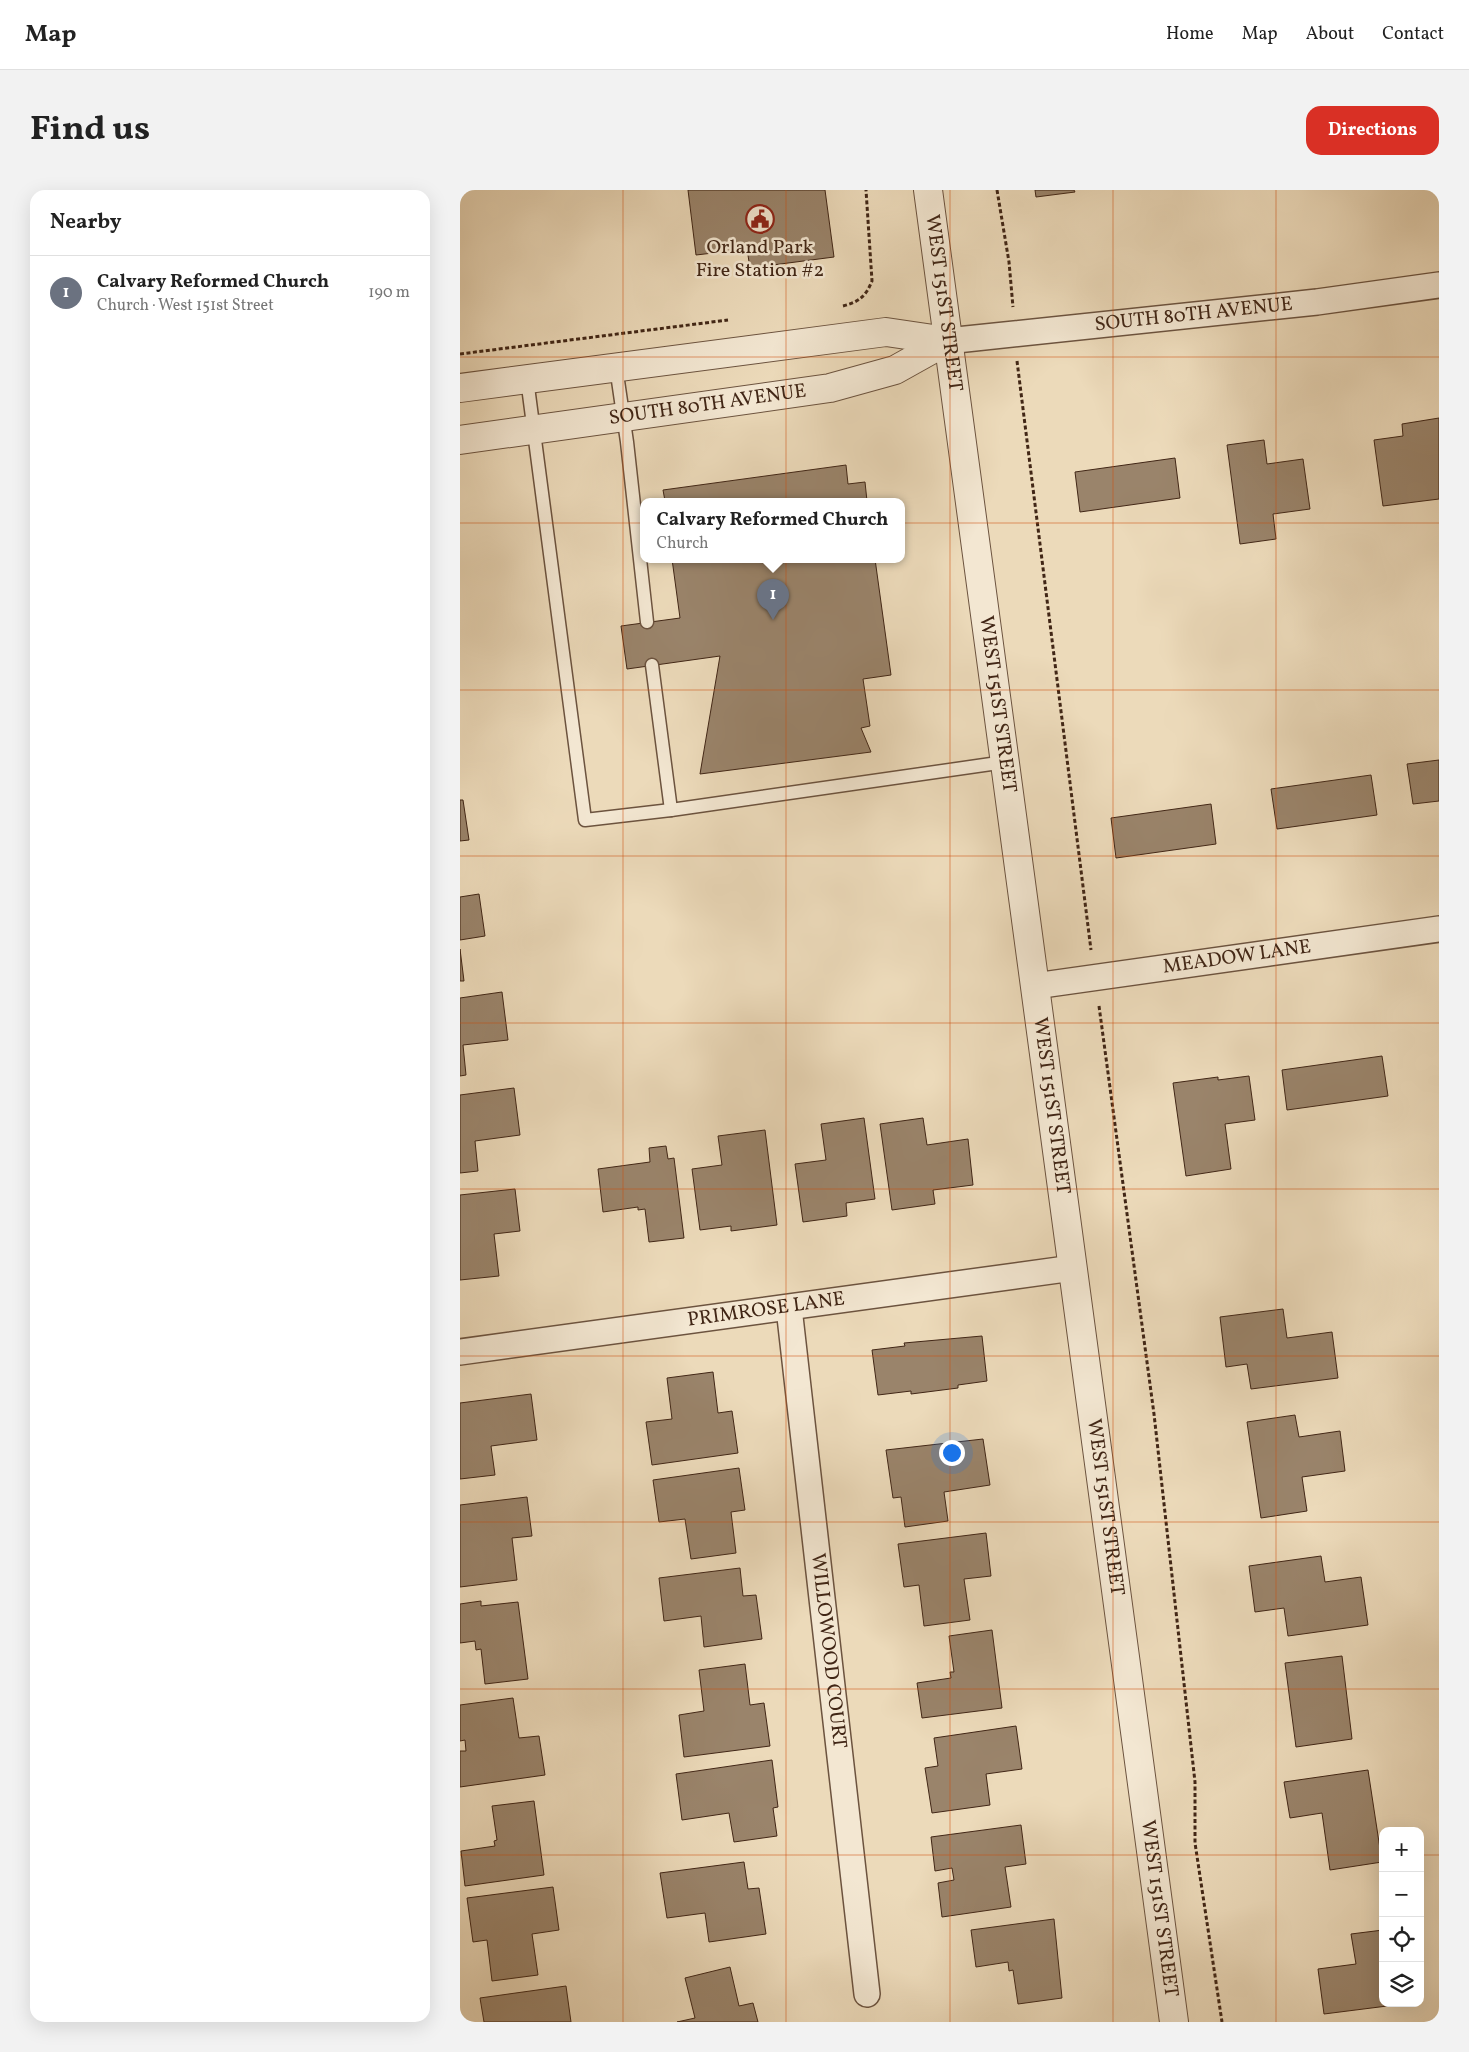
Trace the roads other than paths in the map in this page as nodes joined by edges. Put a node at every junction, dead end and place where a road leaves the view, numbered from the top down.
1 (928, 190) edge
2 (1439, 285) edge
3 (947, 341) junction
4 (616, 367) junction
5 (527, 379) junction
6 (460, 388) edge
7 (623, 418) junction
8 (533, 430) junction
9 (460, 440) edge
10 (640, 562) edge
11 (640, 563) edge
12 (647, 622) dead end
13 (652, 666) dead end
14 (1005, 762) junction
15 (671, 810) junction
16 (1439, 928) edge
17 (1035, 986) junction
18 (1073, 1268) junction
19 (789, 1308) junction
20 (460, 1352) edge
21 (867, 1994) dead end
22 (1174, 2022) edge

1 - 3 street, WEST 151ST STREET
2 - 3 street, SOUTH 80TH AVENUE
3 - 4 street, SOUTH 80TH AVENUE
3 - 7 street, SOUTH 80TH AVENUE
3 - 14 street, WEST 151ST STREET
4 - 5 street, SOUTH 80TH AVENUE
4 - 7 lane
5 - 6 street, SOUTH 80TH AVENUE
5 - 8 lane
7 - 8 street, SOUTH 80TH AVENUE
7 - 10 lane
8 - 9 street, SOUTH 80TH AVENUE
8 - 15 lane
11 - 12 lane
13 - 15 lane
14 - 15 lane
14 - 17 street, WEST 151ST STREET
16 - 17 street, MEADOW LANE
17 - 18 street, WEST 151ST STREET
18 - 19 street, PRIMROSE LANE
18 - 22 street, WEST 151ST STREET
19 - 20 street, PRIMROSE LANE
19 - 21 street, WILLOWOOD COURT

